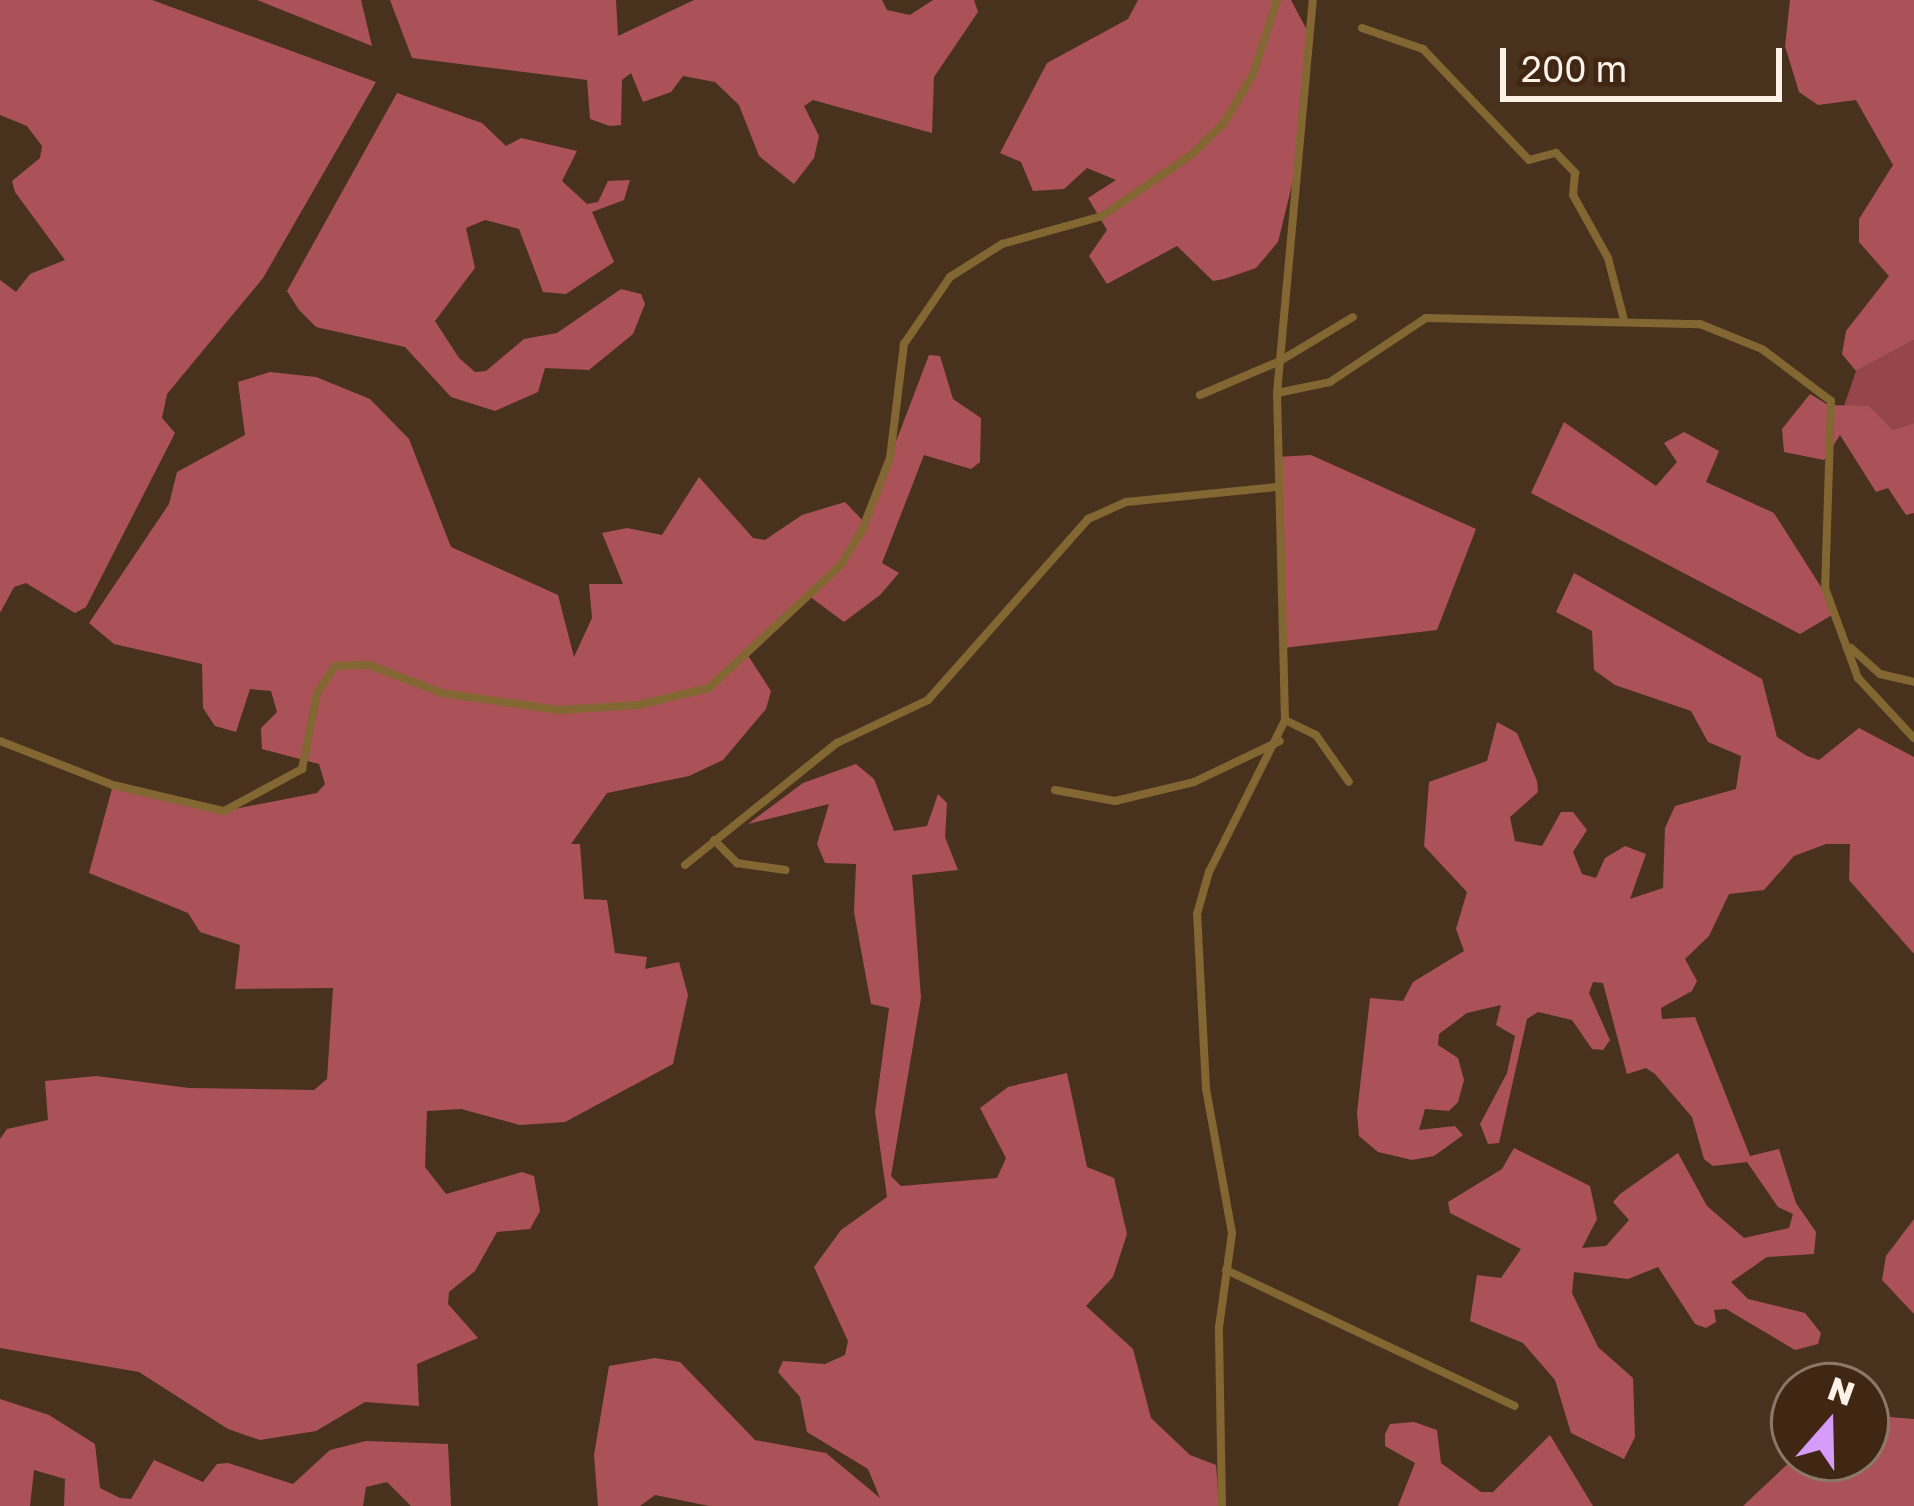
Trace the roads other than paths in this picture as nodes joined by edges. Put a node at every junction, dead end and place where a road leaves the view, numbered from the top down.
1 (1277, 0) edge
2 (1314, 0) edge
3 (1362, 28) dead end
4 (1353, 316) dead end
5 (1624, 320) junction
6 (1280, 361) junction
7 (1277, 393) junction
8 (1200, 394) dead end
9 (1276, 487) junction
10 (1846, 642) junction
11 (1914, 682) edge
12 (1285, 719) junction
13 (1914, 738) edge
14 (1281, 740) junction
15 (0, 741) edge
16 (1349, 782) dead end
17 (1055, 790) dead end
18 (714, 840) junction
19 (685, 865) dead end
20 (785, 870) dead end
21 (1226, 1270) junction
22 (1515, 1406) dead end
23 (1222, 1506) edge

1 - 15 street
2 - 6 street
3 - 5 street
4 - 6 street
5 - 7 street
5 - 10 street
6 - 7 street
6 - 8 street
7 - 9 street
9 - 12 street
9 - 18 street
10 - 11 street
10 - 13 street
12 - 14 street
12 - 16 street
14 - 17 street
14 - 21 street
18 - 19 street
18 - 20 street
21 - 22 street
21 - 23 street

